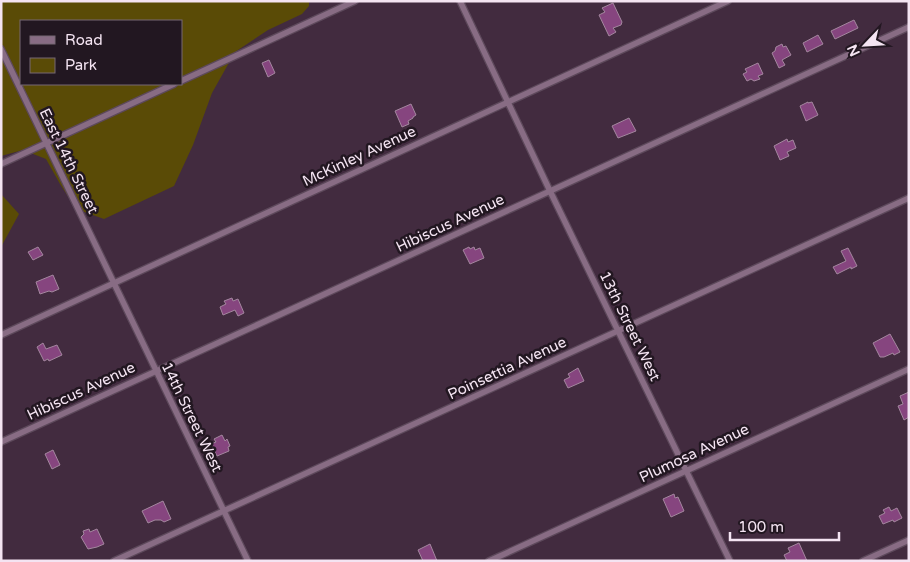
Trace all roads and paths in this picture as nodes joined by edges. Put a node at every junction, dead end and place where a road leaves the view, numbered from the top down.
1 (355, 1) edge
2 (460, 1) edge
3 (728, 1) edge
4 (909, 27) edge
5 (1, 49) edge
6 (182, 80) edge
7 (172, 85) edge
8 (508, 102) junction
9 (46, 142) junction
10 (1, 164) edge
11 (550, 191) junction
12 (909, 198) edge
13 (113, 283) junction
14 (618, 331) junction
15 (1, 334) edge
16 (909, 369) edge
17 (156, 371) junction
18 (1, 442) edge
19 (687, 470) junction
20 (224, 511) junction
21 (909, 540) edge
22 (114, 561) edge
23 (248, 561) edge
24 (489, 561) edge
25 (730, 561) edge
26 (863, 561) edge

1 - 6 street
2 - 8 street, 13th Street West
3 - 8 street, McKinley Avenue
4 - 11 street, Hibiscus Avenue
5 - 9 street, East 14th Street
7 - 9 street
8 - 11 street, 13th Street West
8 - 13 street, McKinley Avenue
9 - 10 street
9 - 13 street, East 14th Street
11 - 14 street, 13th Street West
11 - 17 street, Hibiscus Avenue
12 - 14 street, Poinsettia Avenue
13 - 15 street, McKinley Avenue
13 - 17 street, 14th Street West
14 - 19 street, 13th Street West
14 - 20 street, Poinsettia Avenue
16 - 19 street, Plumosa Avenue
17 - 18 street, Hibiscus Avenue
17 - 20 street, 14th Street West
19 - 24 street, Plumosa Avenue
19 - 25 street, 13th Street West
20 - 22 street, Poinsettia Avenue
20 - 23 street, 14th Street West
21 - 26 street

